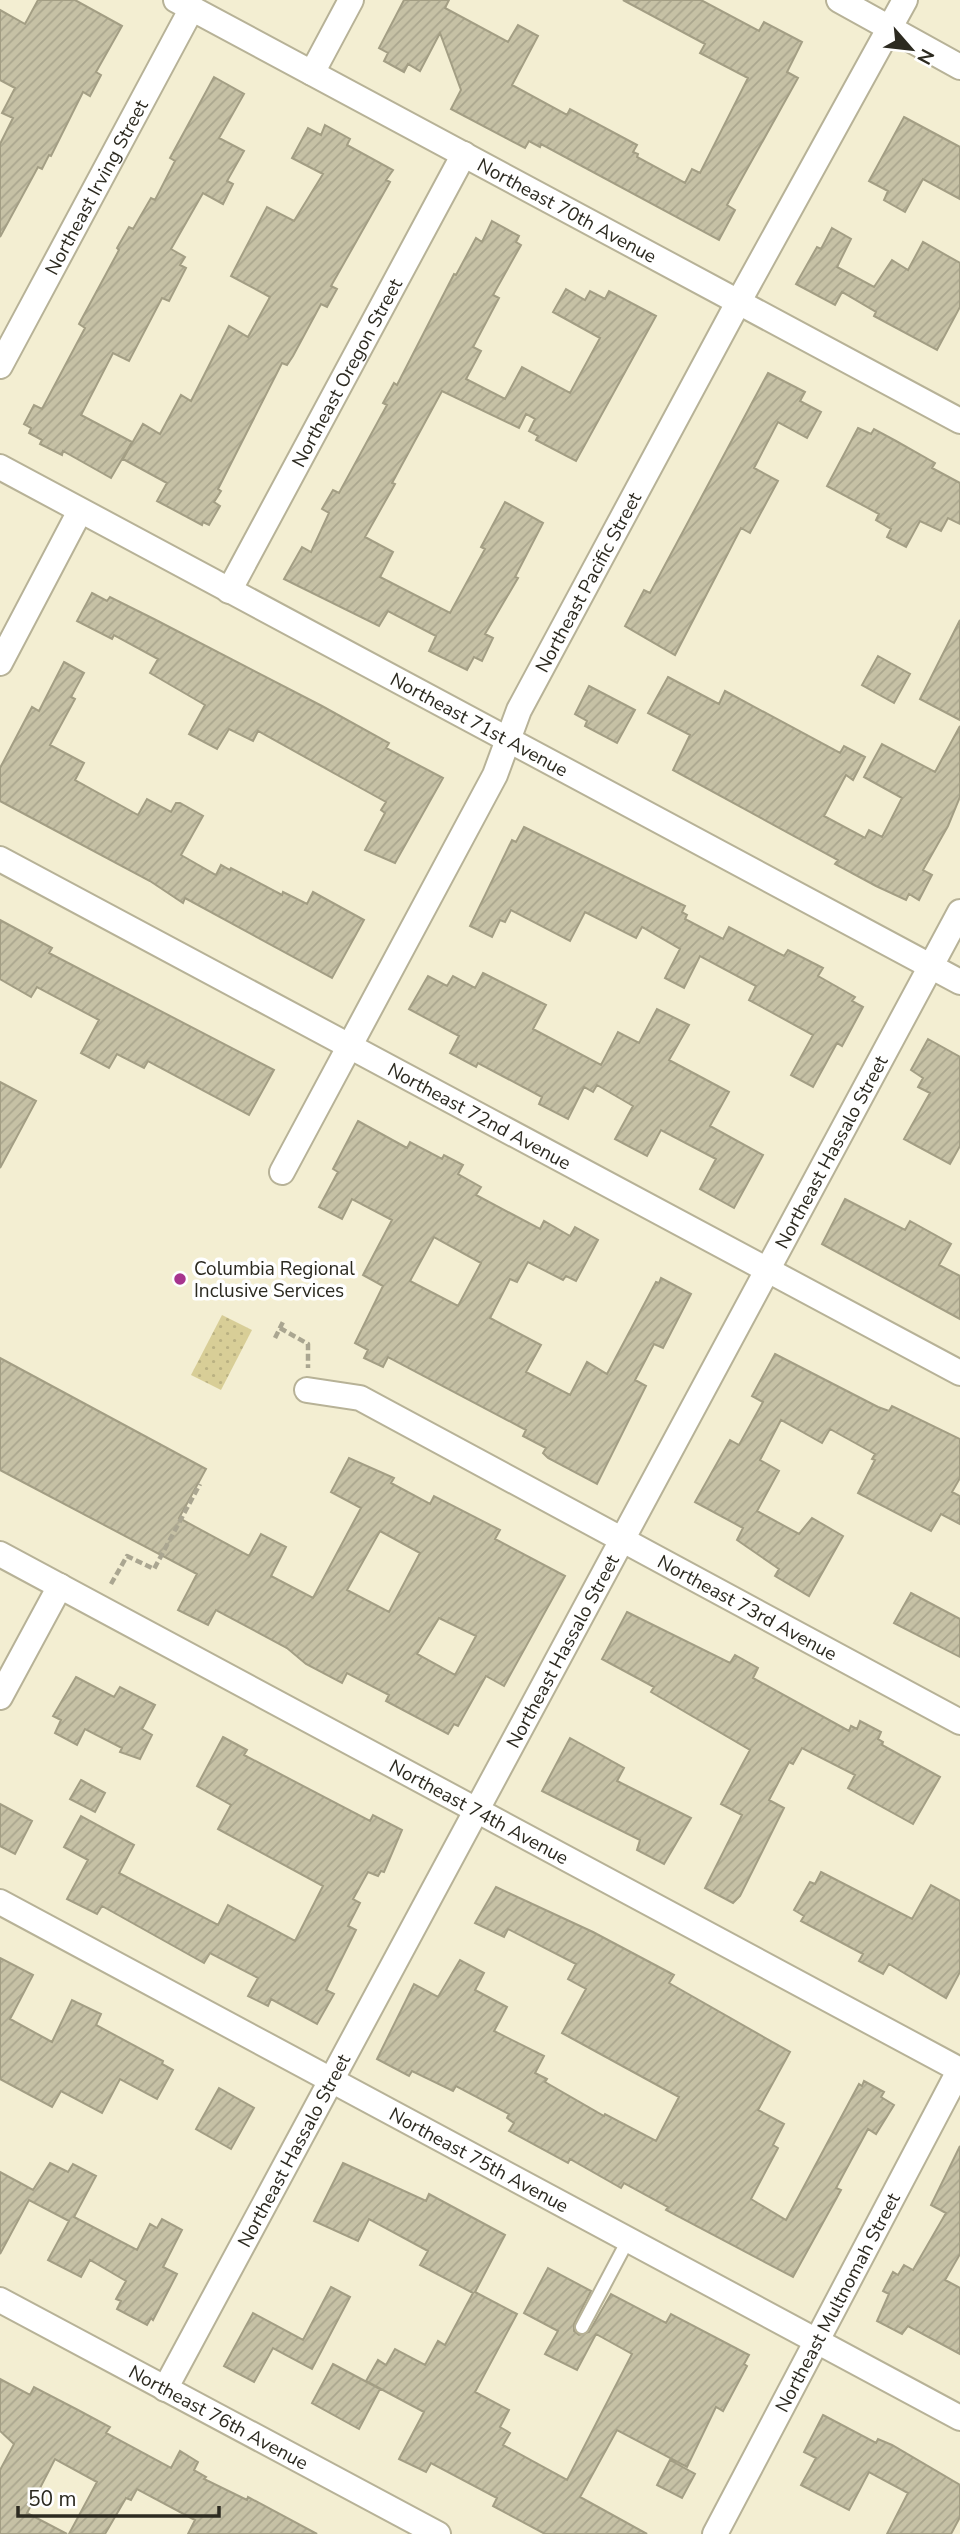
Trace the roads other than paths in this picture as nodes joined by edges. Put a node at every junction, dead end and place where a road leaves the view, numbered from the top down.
1 (351, 0) edge
2 (839, 0) edge
3 (905, 0) edge
4 (184, 4) edge
5 (890, 28) junction
6 (960, 67) edge
7 (312, 72) junction
8 (464, 154) junction
9 (739, 301) junction
10 (0, 366) edge
11 (960, 421) edge
12 (0, 467) edge
13 (80, 511) junction
14 (229, 591) junction
15 (0, 663) edge
16 (508, 740) junction
17 (0, 859) edge
18 (960, 912) edge
19 (930, 966) junction
20 (960, 982) edge
21 (350, 1047) junction
22 (282, 1172) dead end
23 (767, 1270) junction
24 (960, 1374) edge
25 (307, 1390) road end
26 (622, 1541) junction
27 (0, 1554) edge
28 (60, 1586) junction
29 (0, 1698) edge
30 (960, 1722) edge
31 (477, 1811) junction
32 (0, 1902) edge
33 (960, 2070) edge
34 (330, 2080) junction
35 (628, 2240) junction
36 (0, 2300) edge
37 (582, 2327) dead end
38 (816, 2342) junction
39 (165, 2389) junction
40 (960, 2418) edge
41 (439, 2534) edge
42 (715, 2534) edge

1 - 7 street
2 - 5 street
3 - 5 street, Northeast Pacific Street
4 - 7 street, Northeast 70th Avenue
4 - 10 street, Northeast Irving Street
5 - 6 street
5 - 9 street, Northeast Pacific Street
7 - 8 street, Northeast 70th Avenue
8 - 9 street, Northeast 70th Avenue
8 - 14 street, Northeast Oregon Street
9 - 11 street, Northeast 70th Avenue
9 - 16 street, Northeast Pacific Street
12 - 13 street, Northeast 71st Avenue
13 - 14 street, Northeast 71st Avenue
13 - 15 street
14 - 16 street, Northeast 71st Avenue
16 - 19 street, Northeast 71st Avenue
16 - 21 street, Northeast Pacific Street
17 - 21 street, Northeast 72nd Avenue
18 - 19 street, Northeast Hassalo Street
19 - 20 street, Northeast 71st Avenue
19 - 23 street, Northeast Hassalo Street
21 - 22 street, Northeast Pacific Street
21 - 23 street, Northeast 72nd Avenue
23 - 24 street, Northeast 72nd Avenue
23 - 26 street, Northeast Hassalo Street
25 - 26 street, Northeast 73rd Avenue
26 - 30 street, Northeast 73rd Avenue
26 - 31 street, Northeast Hassalo Street
27 - 28 street, Northeast 74th Avenue
28 - 29 street
28 - 31 street, Northeast 74th Avenue
31 - 33 street, Northeast 74th Avenue
31 - 34 street, Northeast Hassalo Street
32 - 34 street, Northeast 75th Avenue
33 - 38 street, Northeast Multnomah Street
34 - 35 street, Northeast 75th Avenue
34 - 39 street, Northeast Hassalo Street
35 - 37 lane
35 - 38 street, Northeast 75th Avenue
36 - 39 street, Northeast 76th Avenue
38 - 40 street, Northeast 75th Avenue
38 - 42 street, Northeast Multnomah Street
39 - 41 street, Northeast 76th Avenue

